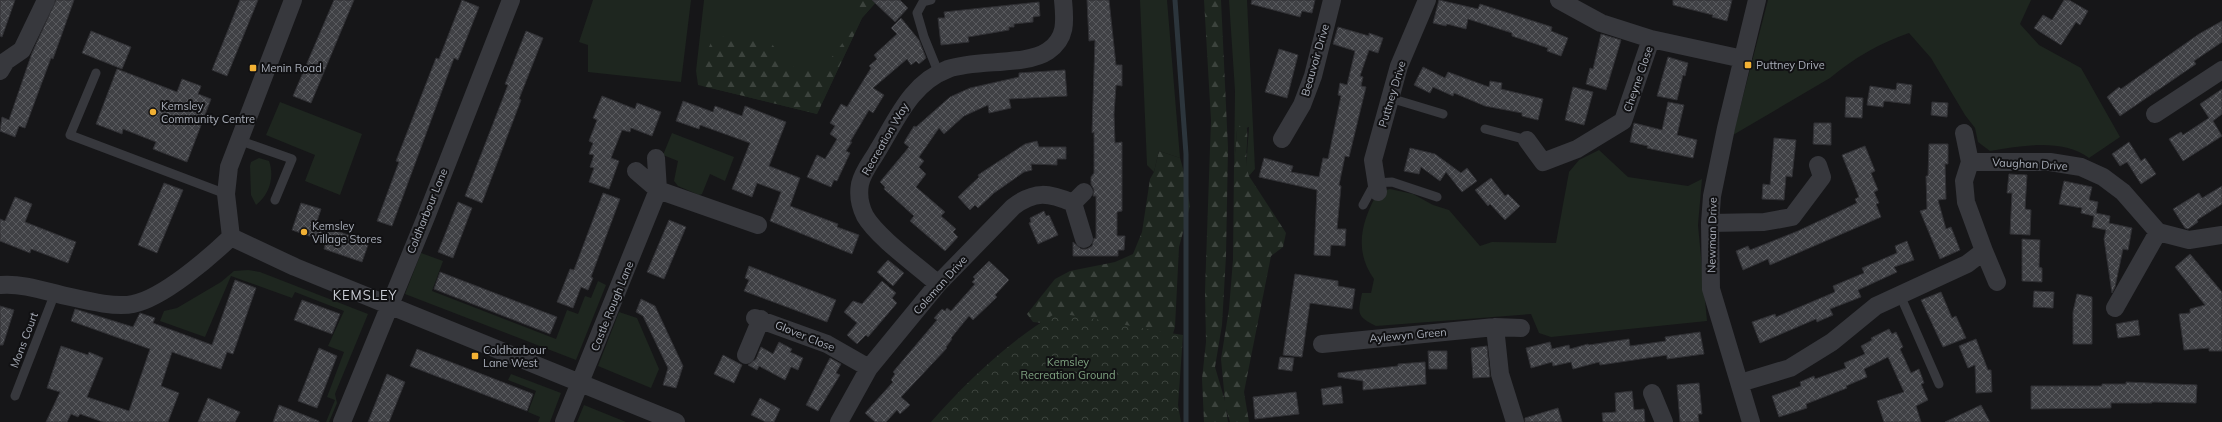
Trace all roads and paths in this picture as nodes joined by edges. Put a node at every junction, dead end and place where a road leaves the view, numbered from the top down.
1 (46, 0) edge
2 (293, 0) edge
3 (511, 0) edge
4 (931, 0) edge
5 (1063, 0) edge
6 (1332, 0) edge
7 (1427, 0) edge
8 (1559, 0) edge
9 (1757, 0) edge
10 (1651, 39) junction
11 (1743, 59) junction
12 (2222, 70) edge
13 (0, 71) edge
14 (96, 73) dead end
15 (939, 74) junction
16 (1390, 98) junction
17 (1443, 114) dead end
18 (2155, 114) dead end
19 (1485, 129) dead end
20 (1964, 133) dead end
21 (1282, 139) dead end
22 (238, 140) junction
23 (1527, 140) joint
24 (656, 158) dead end
25 (1970, 162) junction
26 (1818, 165) dead end
27 (636, 171) dead end
28 (1377, 187) junction
29 (658, 190) junction
30 (226, 194) junction
31 (1437, 197) dead end
32 (275, 200) dead end
33 (1363, 205) dead end
34 (1710, 223) junction
35 (758, 225) dead end
36 (2158, 232) junction
37 (2222, 235) edge
38 (231, 237) junction
39 (1084, 239) dead end
40 (1984, 251) junction
41 (1997, 282) dead end
42 (938, 284) junction
43 (0, 285) edge
44 (55, 293) junction
45 (1900, 295) junction
46 (389, 305) junction
47 (2115, 308) dead end
48 (1495, 327) junction
49 (1521, 328) dead end
50 (1322, 344) dead end
51 (746, 355) dead end
52 (869, 368) junction
53 (581, 383) junction
54 (1740, 383) junction
55 (1939, 384) dead end
56 (1652, 393) dead end
57 (15, 396) dead end
58 (342, 422) edge
59 (564, 422) edge
60 (676, 422) edge
61 (839, 422) edge
62 (1515, 422) edge
63 (1664, 422) edge
64 (1751, 422) edge

1 - 13 street
2 - 22 street
3 - 46 street, Coldharbour Lane
4 - 15 lane
5 - 15 street, Recreation Way
6 - 21 street, Beauvoir Drive
7 - 16 street, Puttney Drive
8 - 10 street
9 - 11 street, Newman Drive
10 - 11 street
10 - 23 street, Cheyne Close
11 - 34 street, Newman Drive
12 - 18 street
14 - 30 lane
15 - 42 street, Recreation Way
16 - 17 lane
16 - 28 street, Puttney Drive
19 - 23 lane
20 - 25 street
22 - 30 street
22 - 32 lane
24 - 29 street, Castle Rough Lane
25 - 36 street, Vaughan Drive
25 - 40 street
26 - 34 street
27 - 29 street
28 - 31 lane
28 - 33 lane
29 - 35 street
29 - 53 street, Castle Rough Lane
30 - 38 street
34 - 54 street, Newman Drive
36 - 37 street
36 - 47 street
38 - 44 street
38 - 46 street
39 - 42 street, Coleman Drive
40 - 41 street
40 - 45 street
42 - 52 street, Coleman Drive
43 - 44 street
44 - 57 lane, Mons Court
45 - 54 street
45 - 55 lane
46 - 53 street
46 - 58 street, Coldharbour Lane
48 - 49 street, Aylewyn Green
48 - 50 street, Aylewyn Green
48 - 62 street
51 - 52 street, Glover Close
52 - 61 street, Coleman Drive
53 - 59 street, Castle Rough Lane
53 - 60 street
54 - 64 street, Newman Drive
56 - 63 street

